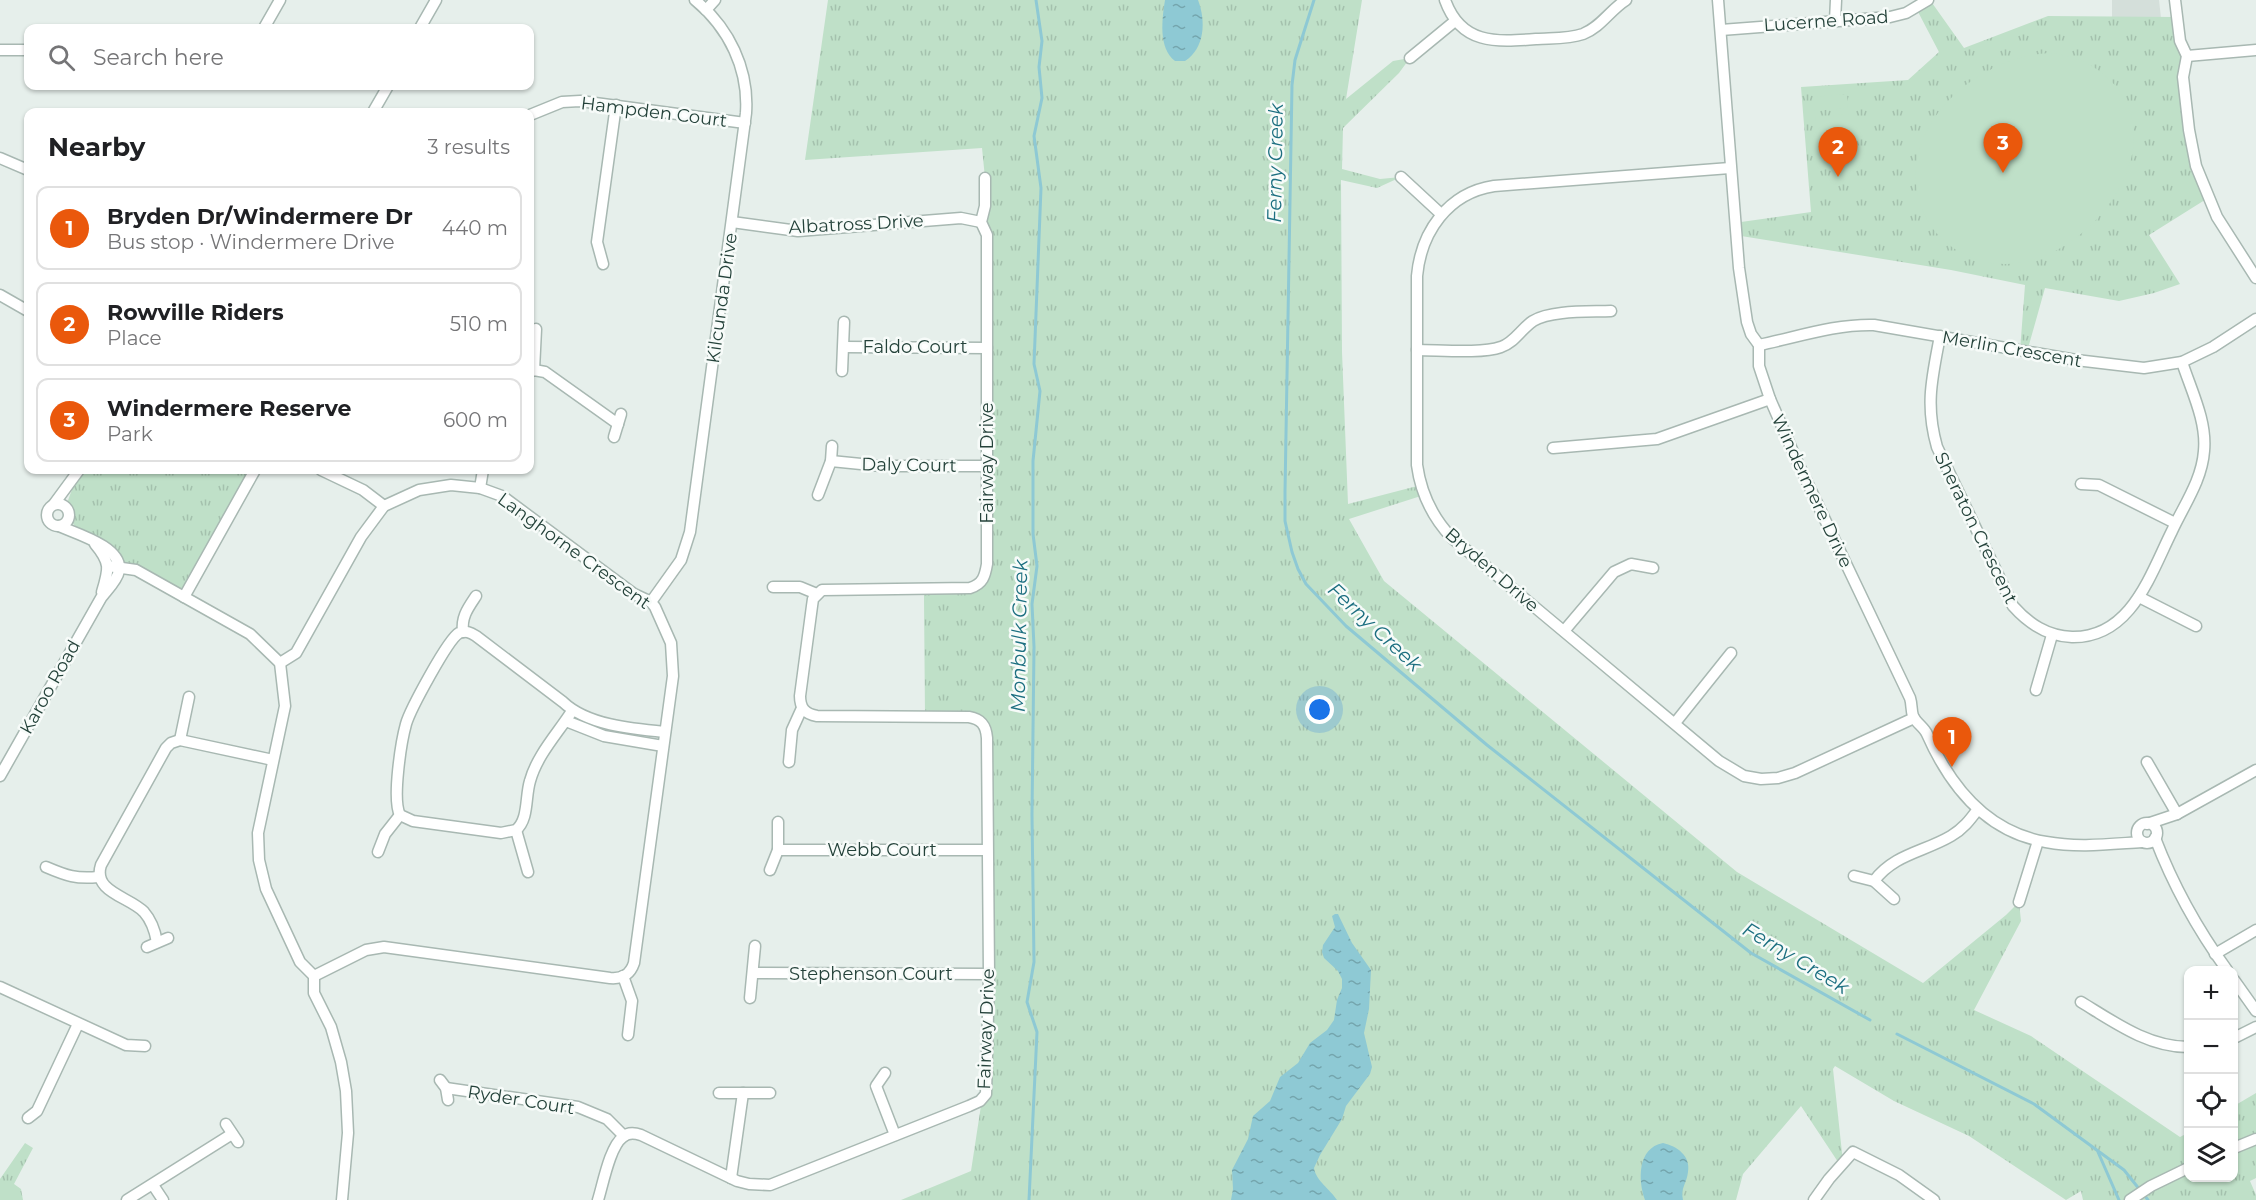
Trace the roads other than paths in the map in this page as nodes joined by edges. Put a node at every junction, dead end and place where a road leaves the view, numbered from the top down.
1 (280, 0) edge
2 (436, 0) edge
3 (695, 0) edge
4 (715, 0) edge
5 (1445, 0) edge
6 (1718, 0) edge
7 (1836, 0) edge
8 (1928, 0) edge
9 (2175, 0) edge
10 (1620, 2) edge
11 (706, 10) junction
12 (1455, 21) junction
13 (1835, 21) junction
14 (266, 24) edge
15 (422, 24) edge
16 (1721, 30) junction
17 (0, 50) edge
18 (24, 50) edge
19 (2256, 50) edge
20 (2187, 56) junction
21 (1410, 58) dead end
22 (386, 90) edge
23 (616, 105) junction
24 (375, 108) edge
25 (534, 113) edge
26 (745, 123) junction
27 (0, 158) edge
28 (24, 168) edge
29 (1730, 168) junction
30 (1401, 177) dead end
31 (985, 178) dead end
32 (1442, 214) junction
33 (732, 222) junction
34 (981, 222) junction
35 (603, 264) dead end
36 (2256, 278) edge
37 (0, 295) edge
38 (24, 309) edge
39 (1611, 311) dead end
40 (2256, 319) edge
41 (844, 322) dead end
42 (536, 329) dead end
43 (1940, 336) junction
44 (1759, 345) junction
45 (844, 347) junction
46 (987, 348) junction
47 (534, 350) edge
48 (1417, 350) junction
49 (2182, 362) junction
50 (534, 371) edge
51 (842, 371) dead end
52 (1770, 399) junction
53 (614, 437) dead end
54 (832, 446) dead end
55 (1553, 448) dead end
56 (831, 461) junction
57 (987, 466) junction
58 (76, 474) edge
59 (78, 474) edge
60 (253, 474) edge
61 (329, 474) edge
62 (482, 474) edge
63 (2081, 484) dead end
64 (480, 488) junction
65 (818, 495) dead end
66 (54, 504) junction
67 (66, 506) junction
68 (384, 506) junction
69 (69, 519) junction
70 (2175, 523) junction
71 (59, 526) junction
72 (83, 536) junction
73 (114, 567) junction
74 (1653, 568) dead end
75 (773, 587) dead end
76 (817, 594) junction
77 (476, 596) dead end
78 (184, 597) junction
79 (2139, 597) junction
80 (651, 602) junction
81 (2196, 626) dead end
82 (1564, 631) junction
83 (463, 632) junction
84 (2052, 635) junction
85 (1731, 653) dead end
86 (280, 663) junction
87 (2036, 690) dead end
88 (189, 696) dead end
89 (802, 708) junction
90 (569, 716) junction
91 (1914, 718) junction
92 (1675, 723) junction
93 (665, 732) junction
94 (180, 740) junction
95 (663, 746) junction
96 (273, 760) junction
97 (789, 762) dead end
98 (2147, 762) dead end
99 (2256, 770) edge
100 (0, 776) edge
101 (1978, 809) junction
102 (2177, 814) junction
103 (400, 815) junction
104 (778, 822) dead end
105 (2143, 826) junction
106 (516, 830) junction
107 (2156, 837) junction
108 (2038, 841) junction
109 (2143, 842) junction
110 (2115, 843) junction
111 (778, 850) junction
112 (986, 850) junction
113 (378, 852) dead end
114 (2166, 866) junction
115 (46, 867) dead end
116 (770, 870) dead end
117 (528, 872) dead end
118 (1854, 876) dead end
119 (99, 877) junction
120 (1874, 881) junction
121 (1894, 899) dead end
122 (2019, 902) dead end
123 (2256, 930) edge
124 (157, 943) dead end
125 (755, 946) dead end
126 (2215, 954) junction
127 (2224, 966) edge
128 (753, 973) junction
129 (988, 974) junction
130 (314, 976) junction
131 (623, 976) junction
132 (2238, 986) edge
133 (0, 987) edge
134 (750, 998) dead end
135 (2081, 1002) dead end
136 (2256, 1011) edge
137 (78, 1024) junction
138 (2256, 1027) edge
139 (628, 1035) dead end
140 (2238, 1036) edge
141 (145, 1046) dead end
142 (2184, 1047) edge
143 (885, 1073) dead end
144 (718, 1093) dead end
145 (743, 1093) junction
146 (770, 1093) dead end
147 (448, 1100) dead end
148 (28, 1118) dead end
149 (232, 1133) dead end
150 (895, 1135) junction
151 (624, 1136) junction
152 (2256, 1139) edge
153 (2238, 1146) edge
154 (2184, 1170) edge
155 (731, 1178) junction
156 (153, 1185) junction
157 (126, 1200) edge
158 (163, 1200) edge
159 (342, 1200) edge
160 (598, 1200) edge
161 (1814, 1200) edge
162 (1934, 1200) edge
163 (2130, 1200) edge

1 - 14 street
2 - 15 street
3 - 11 street, Kilcunda Drive
4 - 11 street
5 - 12 street
6 - 16 street, Windermere Drive
7 - 13 street
8 - 13 street, Lucerne Road
9 - 20 street
10 - 12 street
11 - 26 street, Kilcunda Drive
12 - 21 street
13 - 16 street, Lucerne Road
16 - 29 street, Windermere Drive
17 - 18 street
19 - 20 street
20 - 36 street
22 - 24 street
23 - 25 street, Hampden Court
23 - 26 street, Hampden Court
23 - 35 street
26 - 33 street, Kilcunda Drive
27 - 28 street
29 - 32 street, Bryden Drive
29 - 44 street, Windermere Drive
30 - 32 street
31 - 34 street, Fairway Drive
32 - 48 street, Bryden Drive
33 - 34 street, Albatross Drive
33 - 80 street, Kilcunda Drive
34 - 46 street, Fairway Drive
37 - 38 street
39 - 48 street
40 - 49 street, Merlin Crescent
41 - 45 street, Faldo Court
42 - 47 street
43 - 44 street, Merlin Crescent
43 - 49 street, Merlin Crescent
43 - 84 street, Sheraton Crescent
44 - 52 street, Windermere Drive
45 - 46 street, Faldo Court
45 - 51 street, Faldo Court
46 - 57 street, Fairway Drive
48 - 82 street, Bryden Drive
49 - 70 street, Sheraton Crescent
50 - 53 street
52 - 55 street
52 - 91 street, Windermere Drive
54 - 56 street
56 - 57 street, Daly Court
56 - 65 street
57 - 76 street, Fairway Drive
58 - 66 street
59 - 67 street
60 - 78 street
61 - 68 street
62 - 64 street
63 - 70 street
64 - 68 street, Langhorne Crescent
64 - 80 street, Langhorne Crescent
66 - 67 street
66 - 71 street
67 - 69 street
68 - 86 street
69 - 71 street
69 - 72 street
70 - 79 street, Sheraton Crescent
71 - 72 street
72 - 73 street
73 - 78 street
73 - 100 street, Karoo Road
74 - 82 street
75 - 76 street, Fairway Drive
76 - 89 street
77 - 83 street
78 - 86 street
79 - 81 street
79 - 84 street, Sheraton Crescent
80 - 93 street, Langhorne Crescent
82 - 92 street, Bryden Drive
83 - 90 street
83 - 103 street
84 - 87 street
85 - 92 street
86 - 96 street
88 - 94 street
89 - 97 street
89 - 112 street, Fairway Drive
90 - 93 street
90 - 95 street
90 - 106 street
91 - 92 street, Bryden Drive
91 - 101 street, Windermere Drive
93 - 95 street, Langhorne Crescent
94 - 96 street
94 - 119 street
95 - 131 street, Langhorne Crescent
96 - 130 street
98 - 102 street
99 - 102 street, Windermere Drive
101 - 108 street, Windermere Drive
101 - 120 street
102 - 105 street, Windermere Drive
102 - 107 street, Windermere Drive
103 - 106 street
103 - 113 street
104 - 111 street
105 - 107 street
105 - 109 street
105 - 110 street, Windermere Drive
106 - 117 street
107 - 109 street
107 - 114 street
108 - 110 street, Windermere Drive
108 - 122 street
109 - 110 street, Windermere Drive
109 - 114 street
111 - 112 street, Webb Court
111 - 116 street
112 - 129 street, Fairway Drive
114 - 126 street
115 - 119 street
118 - 120 street
119 - 124 street
120 - 121 street
123 - 126 street
125 - 128 street
126 - 127 street
128 - 129 street, Stephenson Court
128 - 134 street
129 - 150 street, Fairway Drive
130 - 131 street
130 - 159 street
131 - 139 street
132 - 136 street
133 - 137 street
135 - 142 street
137 - 141 street
137 - 148 street
138 - 140 street
143 - 150 street
144 - 145 street
145 - 146 street
145 - 155 street
147 - 151 street, Ryder Court
149 - 156 street
150 - 155 street, Fairway Drive
151 - 155 street, Fairway Drive
151 - 160 street
152 - 153 street
154 - 163 street
156 - 157 street
156 - 158 street
161 - 162 street

